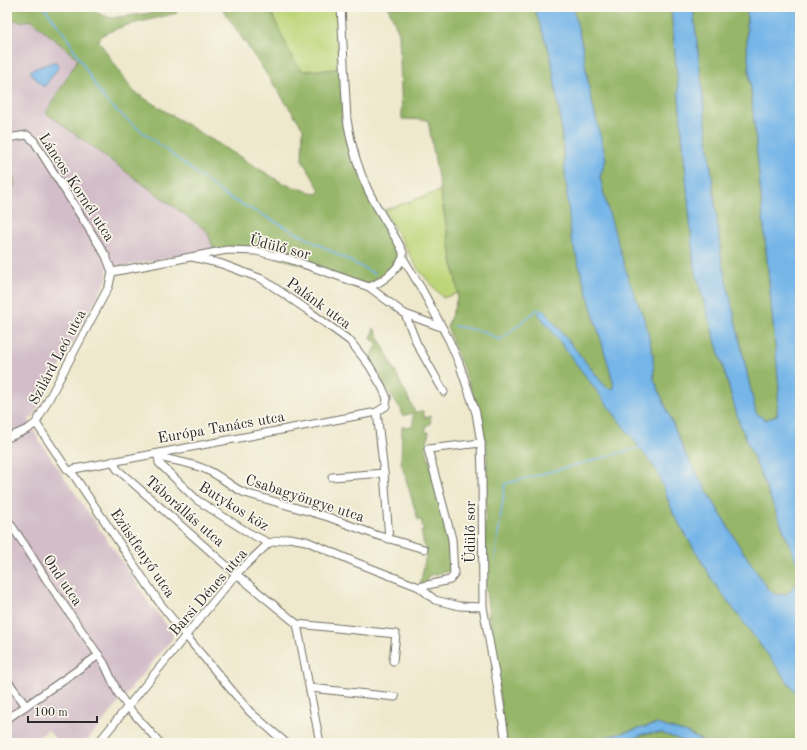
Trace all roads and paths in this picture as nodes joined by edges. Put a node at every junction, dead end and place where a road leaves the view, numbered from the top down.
1 (341, 7) edge
2 (7, 138) edge
3 (192, 257) junction
4 (403, 258) junction
5 (112, 272) junction
6 (369, 287) junction
7 (405, 314) junction
8 (441, 327) junction
9 (444, 392) dead end
10 (377, 412) junction
11 (36, 423) junction
12 (7, 438) edge
13 (481, 443) junction
14 (158, 455) junction
15 (113, 461) junction
16 (71, 471) junction
17 (384, 473) junction
18 (332, 477) dead end
19 (7, 519) edge
20 (389, 539) junction
21 (269, 543) junction
22 (424, 549) dead end
23 (236, 574) junction
24 (419, 588) junction
25 (484, 607) junction
26 (297, 624) junction
27 (186, 636) junction
28 (99, 655) junction
29 (393, 660) dead end
30 (7, 680) edge
31 (310, 688) junction
32 (395, 697) dead end
33 (26, 706) junction
34 (128, 707) junction
35 (7, 719) edge
36 (98, 743) edge
37 (160, 743) edge
38 (286, 743) edge
39 (320, 743) edge
40 (506, 743) edge

1 - 4 street, Üdülő sor
2 - 5 street, Láncos Kornél utca
3 - 5 street, Üdülő sor
3 - 6 street, Üdülő sor
3 - 10 street, Palánk utca
4 - 6 street
4 - 8 street, Üdülő sor
5 - 11 street, Szilárd Leó utca
6 - 7 street, Üdülő sor
7 - 8 street, Üdülő sor
7 - 9 street
8 - 13 street, Üdülő sor
10 - 14 street, Európa Tanács utca
10 - 17 street
11 - 12 street, Szilárd Leó utca
11 - 16 street, Ezüstfenyő utca
13 - 24 street
13 - 25 street, Üdülő sor
14 - 15 street, Európa Tanács utca
14 - 20 street, Csabagyöngye utca
14 - 21 street, Butykos köz
15 - 16 street, Európa Tanács utca
15 - 23 street, Táborállás utca
16 - 27 street, Ezüstfenyő utca
17 - 18 street
17 - 20 street
19 - 28 street, Ond utca
20 - 22 street, Csabagyöngye utca
21 - 23 street, Barsi Dénes utca
21 - 24 street, Barsi Dénes utca
23 - 26 street, Táborállás utca
23 - 27 street, Barsi Dénes utca
24 - 25 street, Barsi Dénes utca
25 - 40 street, Üdülő sor
26 - 29 street
26 - 31 street
27 - 34 street, Barsi Dénes utca
27 - 38 street, Ezüstfenyő utca
28 - 33 street
28 - 34 street, Ond utca
30 - 33 street
31 - 32 street
31 - 39 street
33 - 35 street
34 - 36 street, Barsi Dénes utca
34 - 37 street, Ond utca

